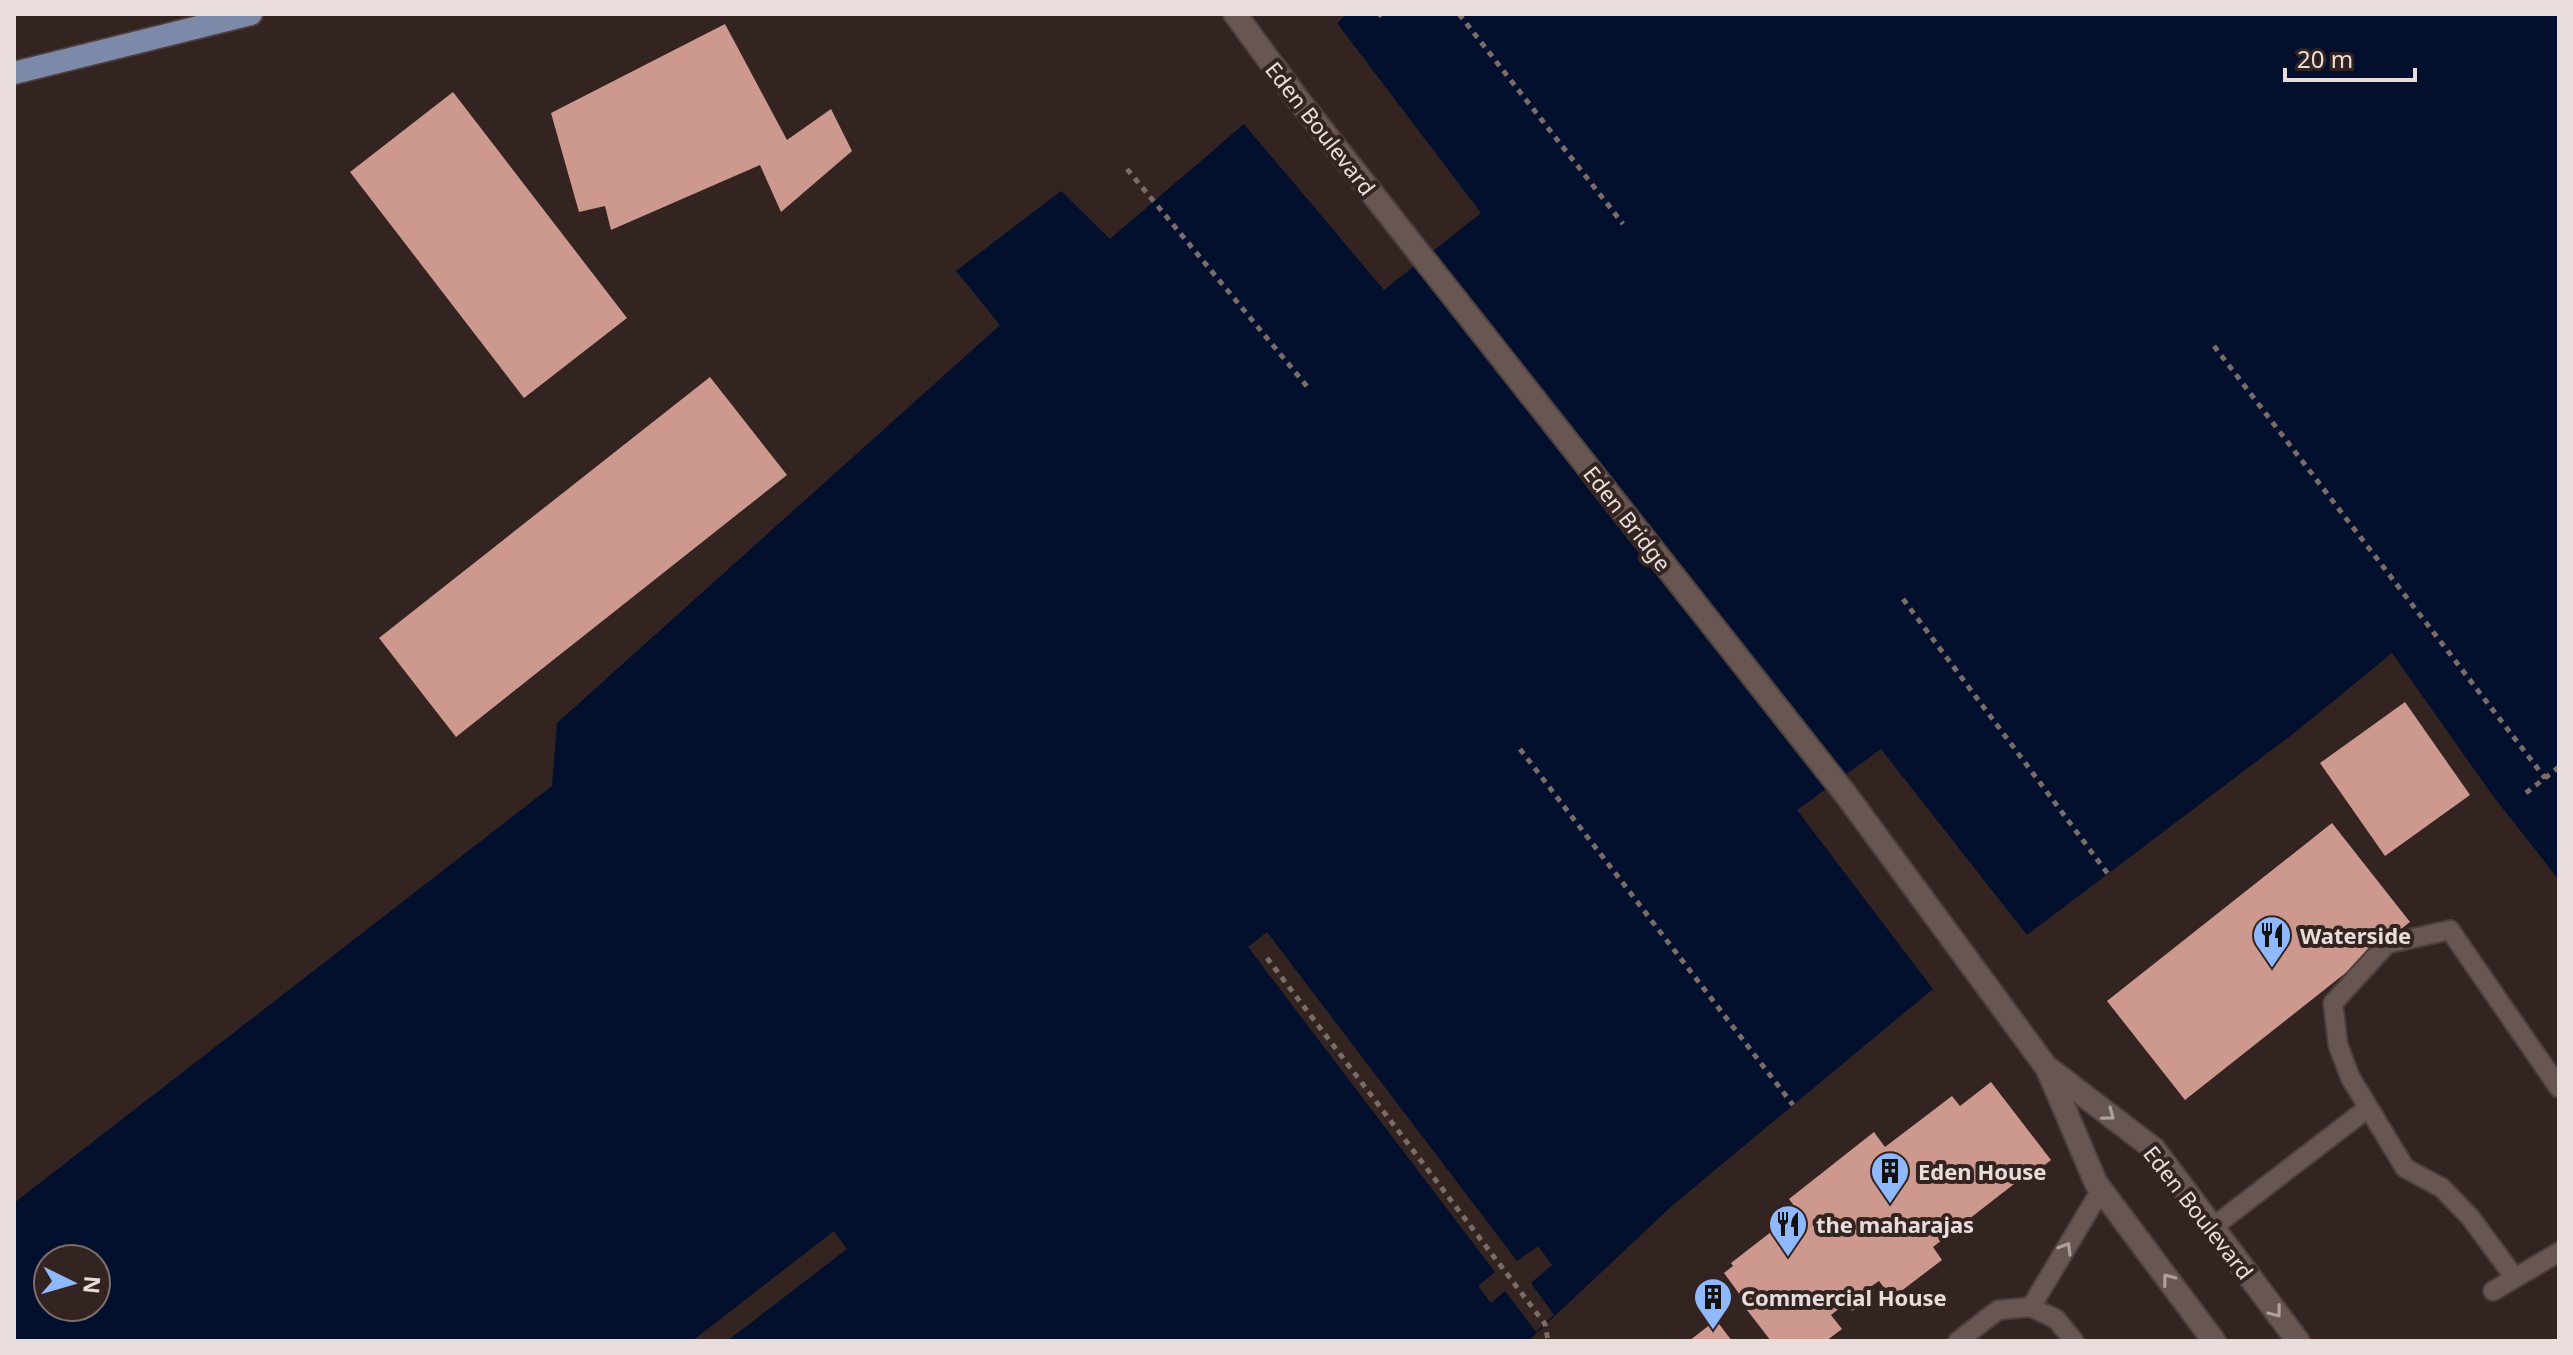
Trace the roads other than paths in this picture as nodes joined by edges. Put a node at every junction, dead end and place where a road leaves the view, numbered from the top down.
1 (251, 14) edge
2 (1235, 14) edge
3 (14, 73) edge
4 (1409, 240) joint
5 (1847, 796) joint
6 (2047, 1068) junction
7 (2559, 1088) edge
8 (2368, 1108) junction
9 (2101, 1190) junction
10 (2213, 1227) junction
11 (2559, 1252) edge
12 (2515, 1278) junction
13 (2493, 1291) dead end
14 (2031, 1307) junction
15 (1958, 1341) edge
16 (2074, 1341) edge
17 (2214, 1341) edge
18 (2298, 1341) edge

1 - 3 main road
2 - 4 street, Eden Boulevard
4 - 5 street, Eden Bridge
5 - 6 street, Eden Boulevard
6 - 9 street, Eden Boulevard
6 -> 10 street, Eden Boulevard
7 - 8 lane
8 - 10 lane
8 - 12 lane
14 -> 9 lane
17 -> 9 street, Eden Boulevard
10 -> 18 street, Eden Boulevard
11 - 12 lane
12 - 13 lane
14 - 15 lane
14 - 16 lane

